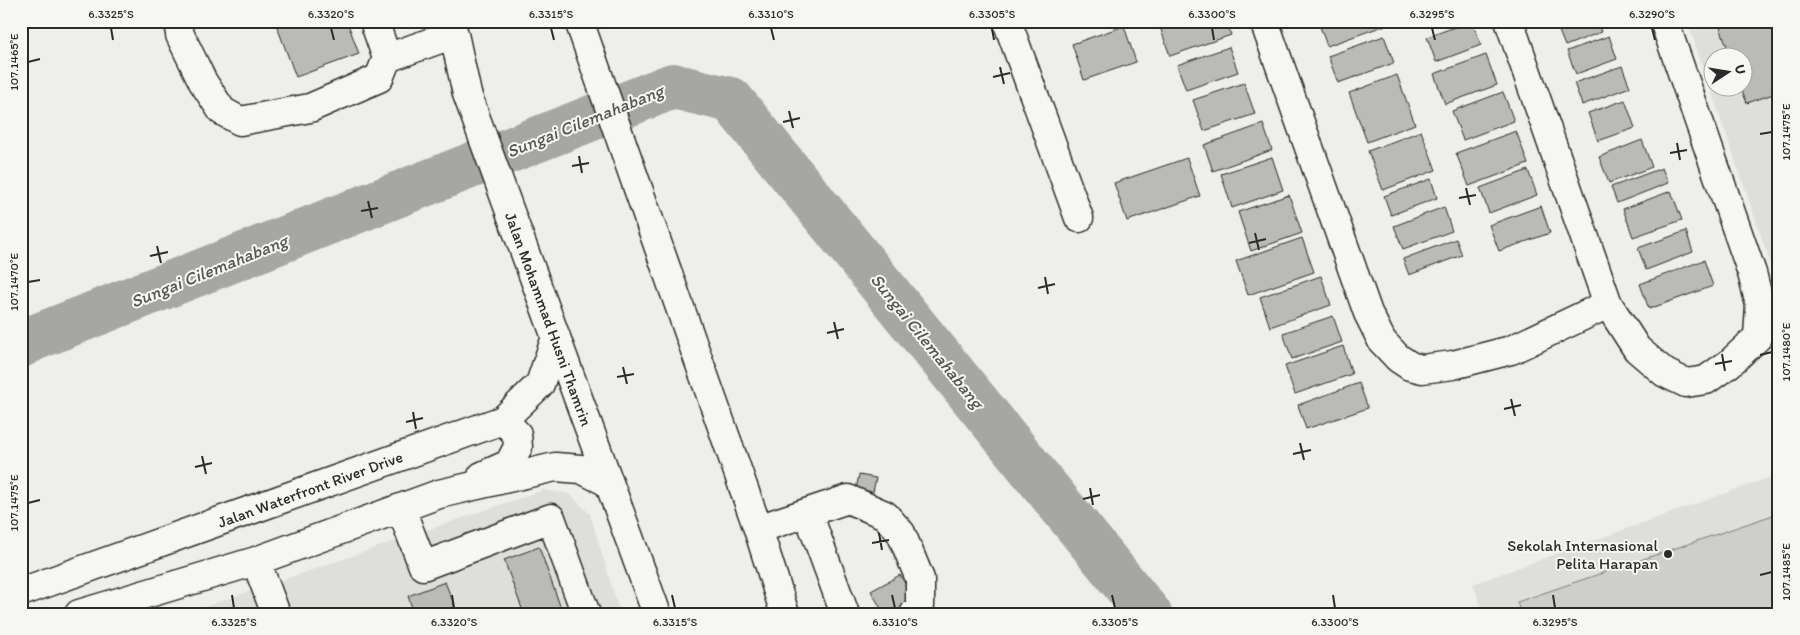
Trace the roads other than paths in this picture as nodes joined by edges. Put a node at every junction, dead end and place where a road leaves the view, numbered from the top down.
1 (374, 21) edge
2 (579, 21) edge
3 (1007, 21) edge
4 (1264, 21) edge
5 (1509, 21) edge
6 (1664, 21) edge
7 (452, 28) edge
8 (180, 35) dead end
9 (387, 58) junction
10 (1079, 218) dead end
11 (1608, 304) junction
12 (556, 337) junction
13 (503, 420) junction
14 (609, 483) junction
15 (440, 494) junction
16 (401, 509) junction
17 (808, 512) junction
18 (758, 529) junction
19 (256, 561) junction
20 (21, 592) edge
21 (656, 613) edge
22 (79, 614) edge
23 (276, 614) edge
24 (586, 614) edge
25 (784, 614) edge
26 (846, 614) edge
27 (914, 614) edge

1 - 9 street
2 - 18 street
3 - 10 street
4 - 11 street
5 - 11 street
6 - 11 street
7 - 9 street
7 - 12 street, Jalan Mohammad Husni Thamrin
8 - 9 street
12 - 13 street, Jalan Waterfront River Drive
12 - 14 street, Jalan Mohammad Husni Thamrin
13 - 15 street
13 - 20 street, Jalan Waterfront River Drive
14 - 15 street
14 - 21 street, Jalan Mohammad Husni Thamrin
15 - 16 street
16 - 19 street
16 - 24 street
17 - 18 street
17 - 26 street
17 - 27 street
18 - 25 street
19 - 22 street
19 - 23 street

